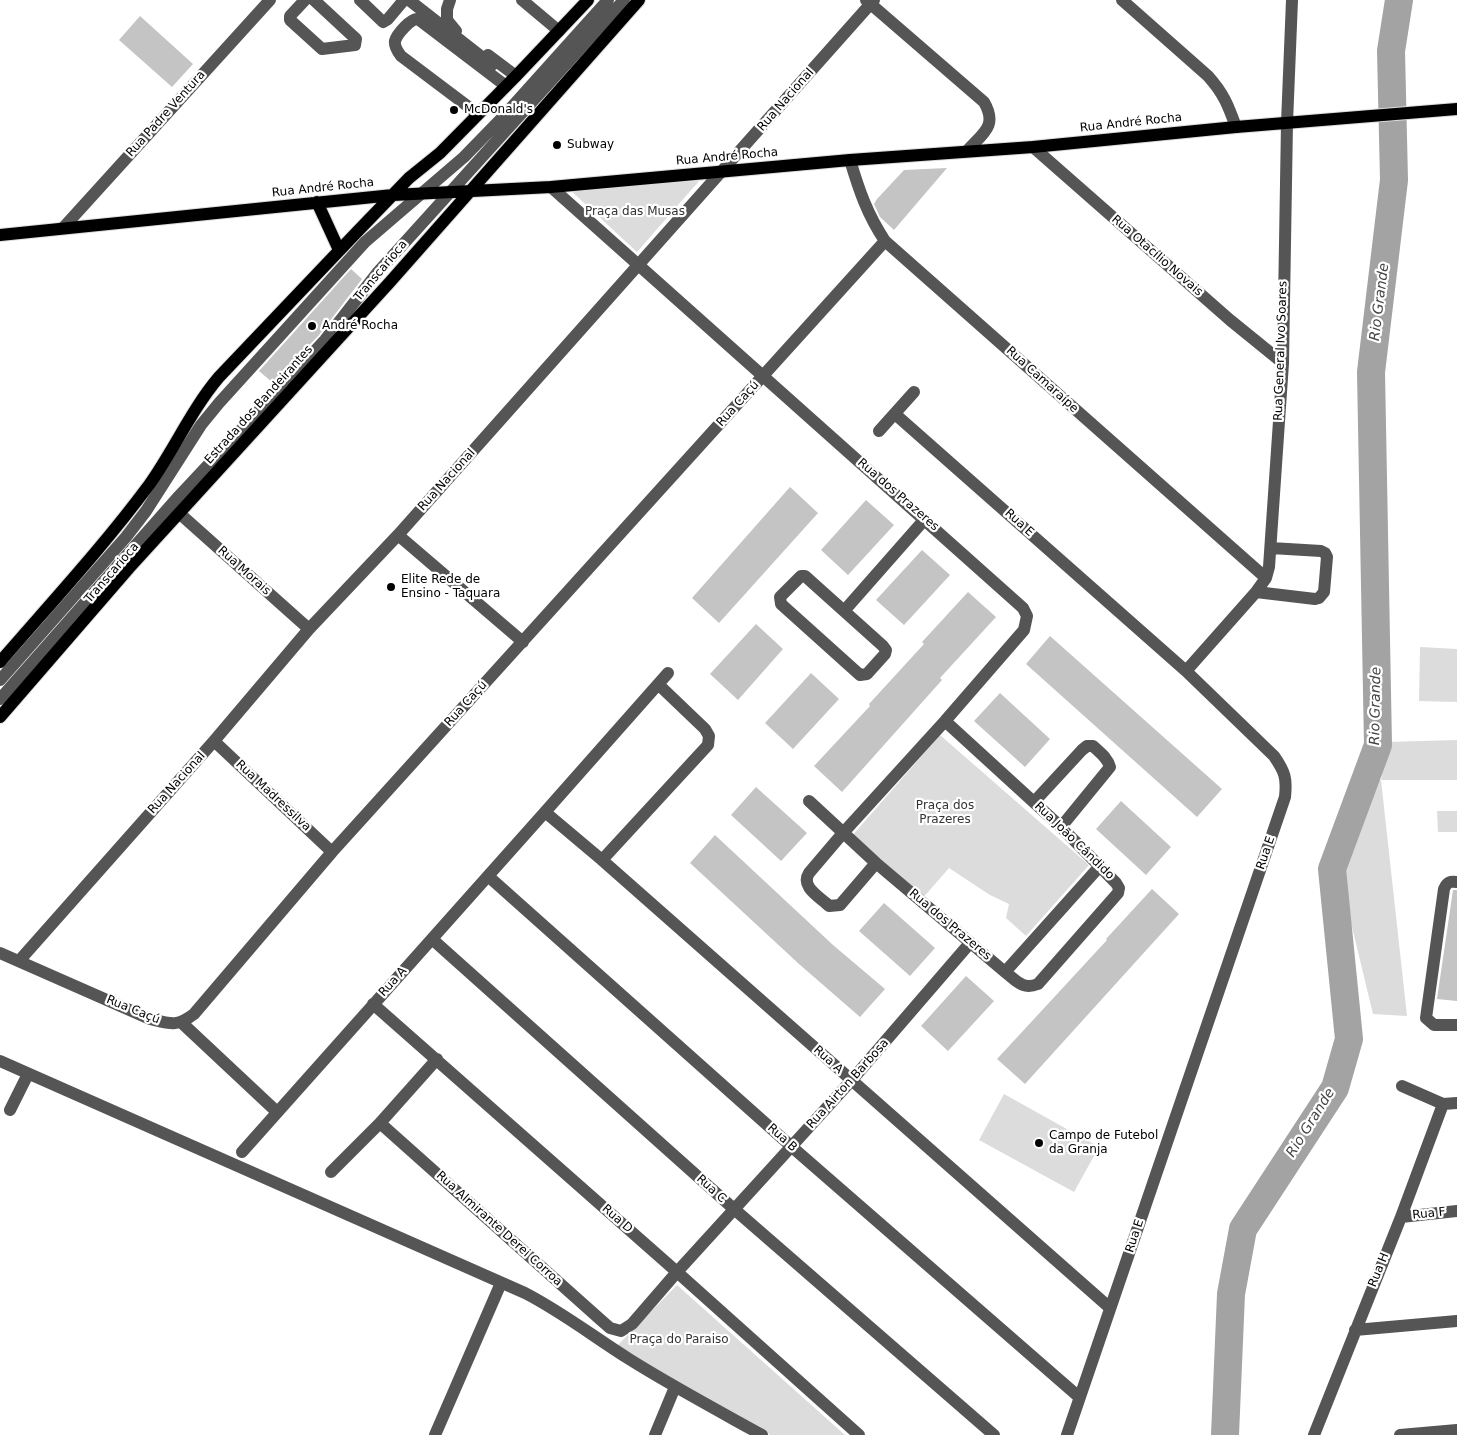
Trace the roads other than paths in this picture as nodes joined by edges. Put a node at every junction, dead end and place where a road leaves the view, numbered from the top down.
1 (270, 0) edge
2 (305, 0) edge
3 (314, 0) edge
4 (360, 0) edge
5 (404, 0) edge
6 (409, 0) edge
7 (450, 0) edge
8 (522, 0) edge
9 (588, 0) edge
10 (608, 0) edge
11 (624, 0) edge
12 (639, 0) edge
13 (1122, 0) edge
14 (1292, 0) edge
15 (870, 1) edge
16 (559, 31) junction
17 (511, 81) junction
18 (1457, 109) edge
19 (478, 114) junction
20 (1287, 123) junction
21 (1236, 127) junction
22 (1033, 147) junction
23 (967, 151) junction
24 (850, 160) junction
25 (723, 171) junction
26 (550, 187) junction
27 (471, 190) junction
28 (452, 191) junction
29 (422, 192) junction
30 (393, 195) junction
31 (317, 202) junction
32 (63, 228) junction
33 (0, 234) edge
34 (885, 240) junction
35 (339, 250) junction
36 (638, 265) junction
37 (1283, 363) junction
38 (763, 376) junction
39 (914, 392) dead end
40 (895, 414) junction
41 (879, 431) dead end
42 (179, 513) junction
43 (925, 519) junction
44 (398, 535) junction
45 (1271, 548) junction
46 (1266, 578) junction
47 (1256, 592) junction
48 (844, 611) junction
49 (309, 629) junction
50 (523, 642) junction
51 (0, 662) edge
52 (1186, 671) junction
53 (668, 673) dead end
54 (0, 680) edge
55 (658, 685) junction
56 (0, 699) edge
57 (0, 717) edge
58 (945, 722) junction
59 (214, 741) junction
60 (809, 801) dead end
61 (1034, 802) junction
62 (545, 812) junction
63 (1061, 826) junction
64 (843, 833) junction
65 (332, 852) junction
66 (602, 860) junction
67 (876, 863) junction
68 (1100, 866) junction
69 (488, 876) junction
70 (1457, 882) edge
71 (432, 939) junction
72 (970, 943) junction
73 (0, 953) edge
74 (20, 961) junction
75 (1005, 972) junction
76 (1025, 986) joint
77 (373, 1004) junction
78 (182, 1024) junction
79 (1457, 1025) edge
80 (437, 1059) junction
81 (0, 1061) edge
82 (28, 1074) junction
83 (852, 1081) junction
84 (1402, 1086) dead end
85 (1457, 1103) edge
86 (1443, 1104) junction
87 (10, 1110) dead end
88 (277, 1112) junction
89 (380, 1123) junction
90 (792, 1147) junction
91 (242, 1152) dead end
92 (331, 1172) dead end
93 (734, 1210) junction
94 (1457, 1211) edge
95 (1401, 1217) junction
96 (677, 1272) junction
97 (501, 1283) junction
98 (1110, 1308) junction
99 (1457, 1320) edge
100 (1355, 1330) junction
101 (621, 1331) joint
102 (675, 1387) junction
103 (1079, 1396) junction
104 (1457, 1430) edge
105 (435, 1435) edge
106 (655, 1435) edge
107 (762, 1435) edge
108 (859, 1435) edge
109 (994, 1435) edge
110 (1067, 1435) edge
111 (1314, 1435) edge
112 (1400, 1435) edge

1 - 32 street, Rua Padre Ventura
2 - 3 street
4 - 5 street
6 - 17 street
7 - 17 street
8 - 16 street
9 - 16 main road
10 - 29 street, Transcarioca
11 - 28 street, Transcarioca
12 - 27 main road, Estrada dos Bandeirantes
13 - 21 street
14 - 20 street, Rua General Ivo Soares
15 - 23 street
15 - 25 street, Rua Nacional
16 - 17 main road
17 - 19 main road
17 - 19 street
18 - 20 main road, Rua André Rocha
19 - 30 main road
20 - 21 main road, Rua André Rocha
20 - 37 street, Rua General Ivo Soares
21 - 22 main road, Rua André Rocha
22 - 23 main road, Rua André Rocha
22 - 37 street, Rua Otacílio Novais
23 - 24 main road, Rua André Rocha
24 - 25 main road, Rua André Rocha
24 - 34 street, Rua Camaraípe
25 - 26 main road, Rua André Rocha
25 - 36 street, Rua Nacional
26 - 27 main road, Rua André Rocha
26 - 36 street, Rua dos Prazeres
27 - 28 main road, Rua André Rocha
27 - 42 main road, Estrada dos Bandeirantes
28 - 29 main road, Rua André Rocha
28 - 56 street, Transcarioca
29 - 30 main road, Rua André Rocha
29 - 54 street, Transcarioca
30 - 31 main road, Rua André Rocha
30 - 35 main road
31 - 32 main road, Rua André Rocha
31 - 35 main road
32 - 33 main road, Rua André Rocha
34 - 38 street, Rua Caçú
34 - 46 street, Rua Camaraípe
35 - 51 main road
36 - 38 street, Rua dos Prazeres
36 - 44 street, Rua Nacional
37 - 45 street, Rua General Ivo Soares
38 - 43 street, Rua dos Prazeres
38 - 50 street, Rua Caçú
39 - 40 street
40 - 41 street
40 - 52 street, Rua E
42 - 49 street, Rua Morais
42 - 57 main road, Estrada dos Bandeirantes
43 - 48 street
43 - 58 street, Rua dos Prazeres
44 - 49 street, Rua Nacional
44 - 50 street
45 - 46 street, Rua General Ivo Soares
45 - 47 street
46 - 47 street, Rua General Ivo Soares
47 - 52 street, Rua General Ivo Soares
48 - 48 street
49 - 59 street, Rua Nacional
50 - 65 street, Rua Caçú
52 - 98 street, Rua E
53 - 55 street, Rua A
55 - 62 street, Rua A
55 - 66 street
58 - 61 street, Rua João Cândido
58 - 64 street, Rua dos Prazeres
59 - 65 street, Rua Madressilva
59 - 74 street, Rua Nacional
60 - 64 street, Rua dos Prazeres
61 - 63 street, Rua João Cândido
61 - 63 street
62 - 66 street, Rua A
62 - 69 street, Rua A
63 - 68 street, Rua João Cândido
64 - 67 street, Rua dos Prazeres
64 - 67 street, Rua dos Prazeres
65 - 78 street, Rua Caçú
66 - 83 street, Rua A
67 - 72 street, Rua dos Prazeres
68 - 75 street
68 - 76 street, Rua João Cândido
69 - 71 street, Rua A
69 - 90 street, Rua B
70 - 79 street
71 - 77 street, Rua A
71 - 93 street, Rua C
72 - 75 street, Rua dos Prazeres
72 - 83 street, Rua Airton Barbosa
73 - 74 street, Rua Caçú
74 - 78 street, Rua Caçú
75 - 76 street, Rua dos Prazeres
77 - 80 street, Rua D
77 - 88 street, Rua A
78 - 88 street
80 - 89 street
80 - 96 street, Rua D
81 - 82 street
82 - 87 street
82 - 97 street
83 - 90 street, Rua Airton Barbosa
83 - 98 street, Rua A
84 - 86 street
85 - 86 street
86 - 95 street, Rua H
88 - 91 street, Rua A
89 - 92 street
89 - 101 street, Rua Almirante Derei Corroa
90 - 93 street, Rua Airton Barbosa
90 - 103 street, Rua B
93 - 96 street, Rua Airton Barbosa
93 - 109 street, Rua C
94 - 95 street, Rua F
95 - 100 street, Rua H
96 - 101 street, Rua Airton Barbosa
96 - 108 street, Rua D
97 - 102 street
97 - 105 street
98 - 103 street, Rua E
99 - 100 street
100 - 111 street, Rua H
102 - 106 street
102 - 107 street
103 - 110 street, Rua E
104 - 112 street

